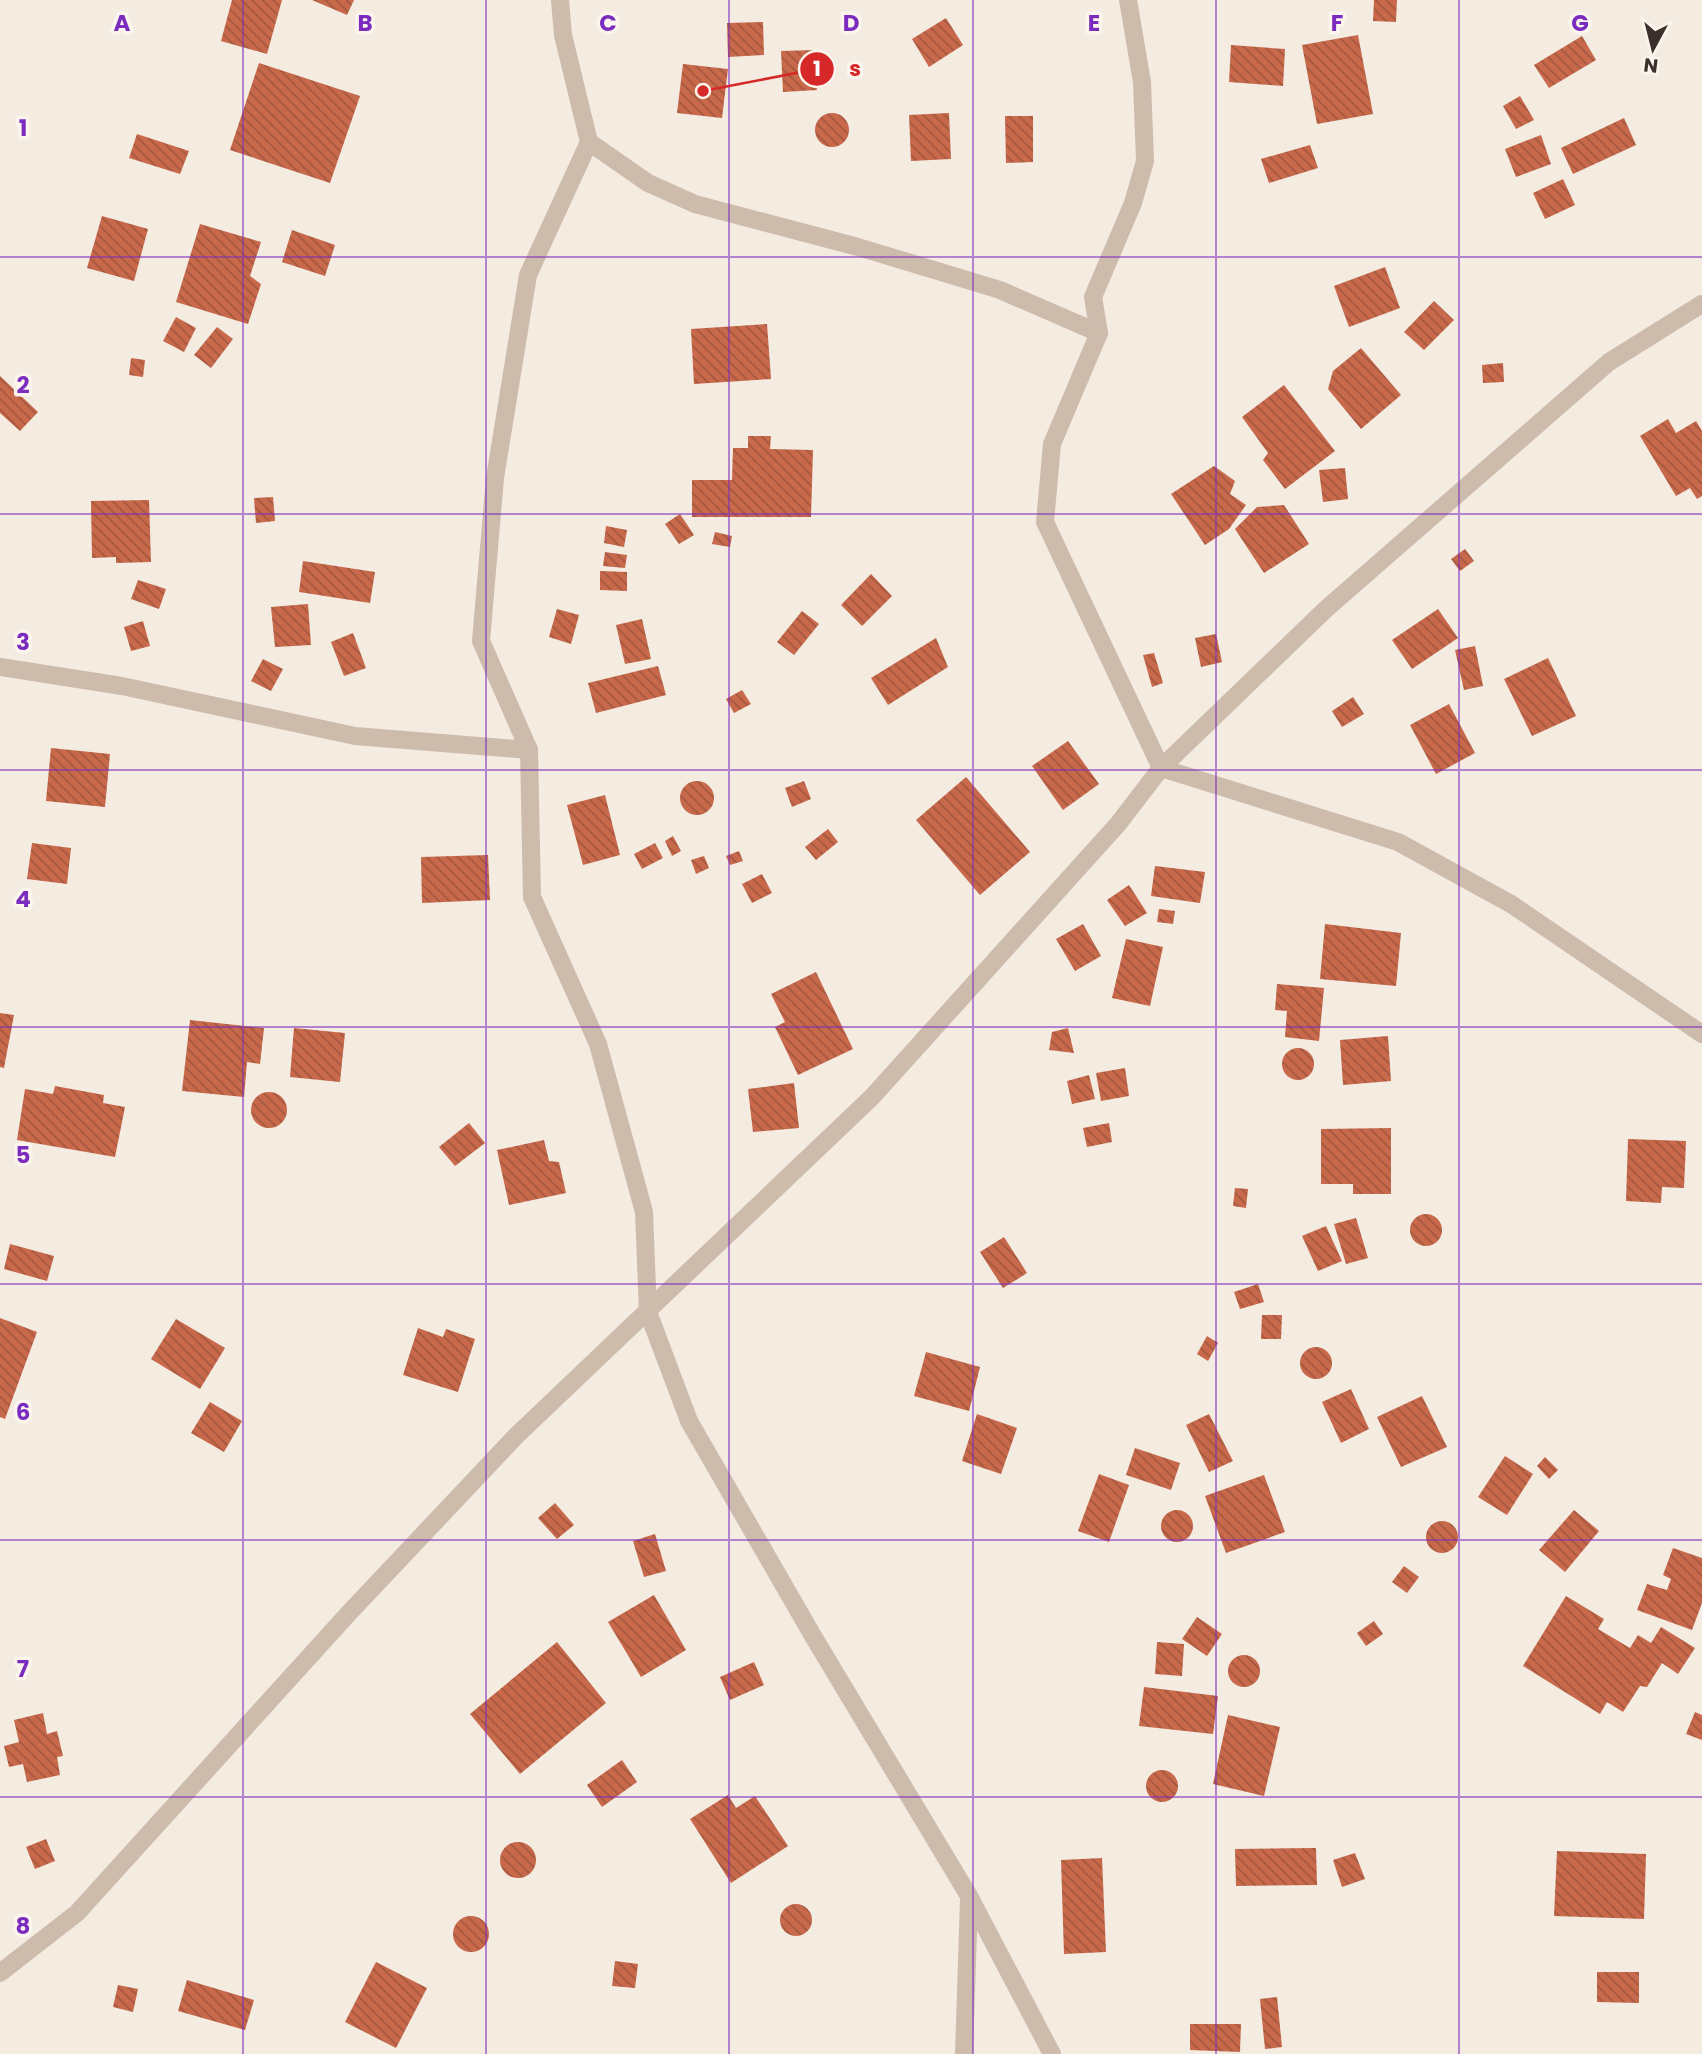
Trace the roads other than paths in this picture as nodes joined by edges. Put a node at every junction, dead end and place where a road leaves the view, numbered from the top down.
1 (560, 0) edge
2 (1128, 0) edge
3 (589, 142) junction
4 (1702, 304) edge
5 (1099, 333) junction
6 (0, 667) edge
7 (528, 750) junction
8 (1161, 768) junction
9 (1702, 1034) edge
10 (648, 1312) junction
11 (969, 1896) junction
12 (0, 1973) edge
13 (964, 2054) edge
14 (1052, 2054) edge

1 - 3 street
2 - 5 street
3 - 5 street
3 - 7 street
4 - 8 street
5 - 8 street
6 - 7 street
7 - 10 street
8 - 9 street
8 - 10 street
10 - 11 street
10 - 12 street
11 - 13 street
11 - 14 street

